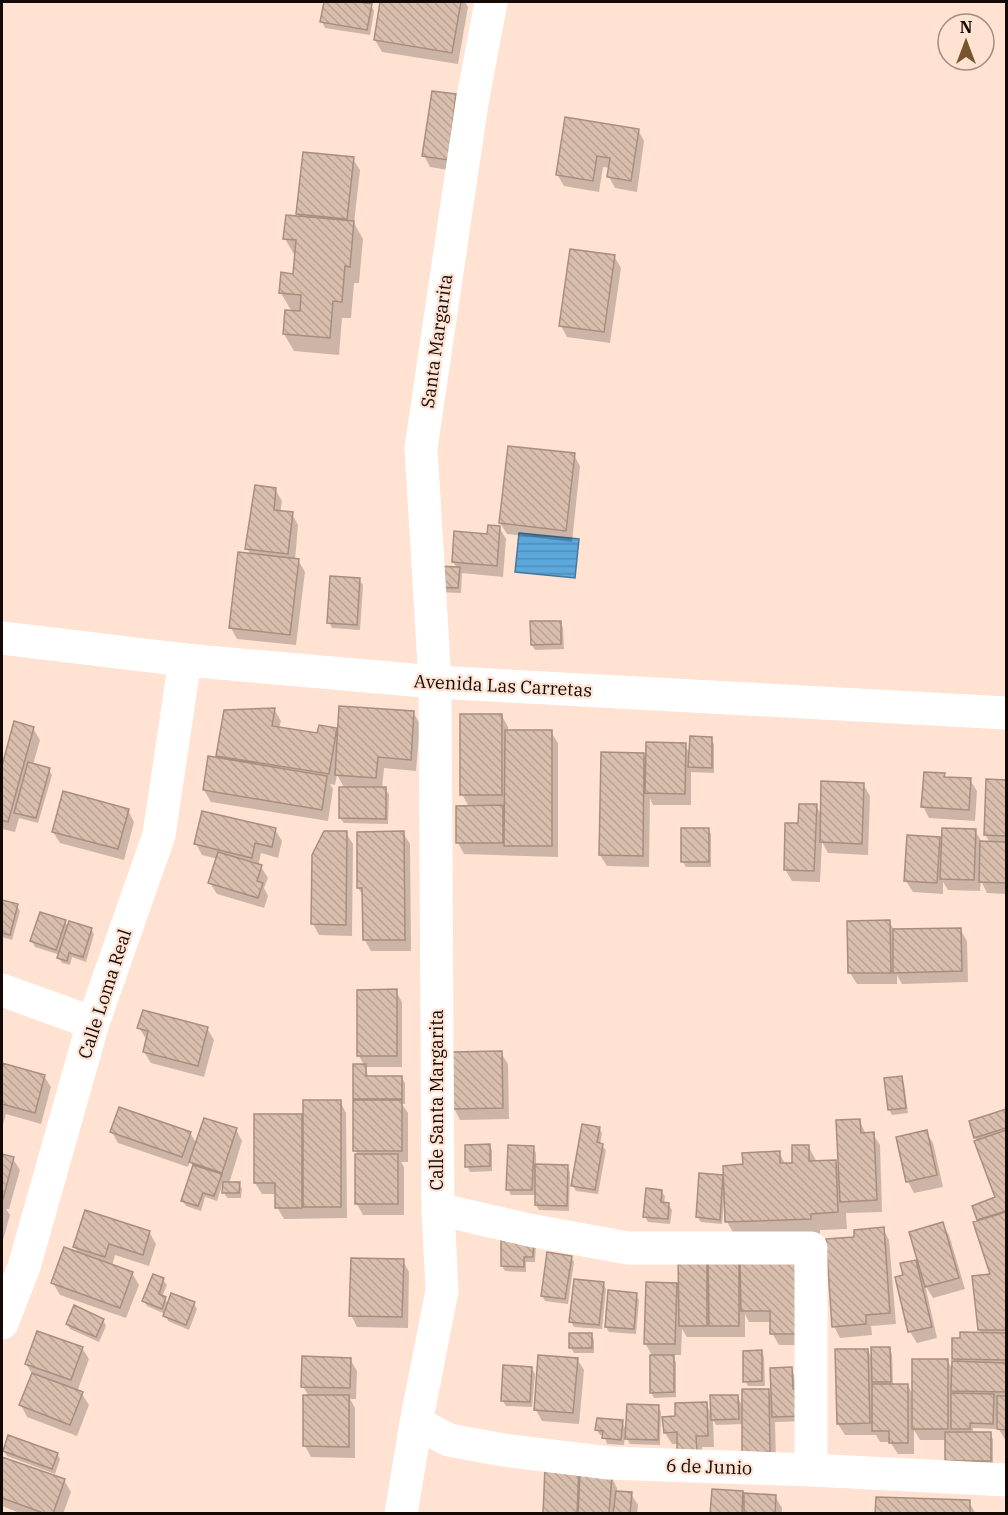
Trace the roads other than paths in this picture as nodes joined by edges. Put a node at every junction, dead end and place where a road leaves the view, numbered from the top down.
1 (491, 2) edge
2 (2, 638) edge
3 (185, 660) junction
4 (435, 682) junction
5 (1006, 713) edge
6 (2, 990) edge
7 (93, 1023) junction
8 (438, 1209) junction
9 (13, 1264) edge
10 (2, 1323) edge
11 (416, 1423) junction
12 (812, 1470) junction
13 (1006, 1480) edge
14 (401, 1514) edge

1 - 4 street, Santa Margarita
2 - 3 street, Avenida Las Carretas
3 - 4 street, Avenida Las Carretas
3 - 7 street, Calle Loma Real
4 - 5 street, Avenida Las Carretas
4 - 8 street, Calle Santa Margarita
6 - 7 street
7 - 9 street, Calle Loma Real
8 - 11 street, Calle Santa Margarita
8 - 12 street
9 - 10 street, Calle Loma Real
11 - 12 street, 6 de Junio
11 - 14 street, Calle Santa Margarita
12 - 13 street, 6 de Junio

